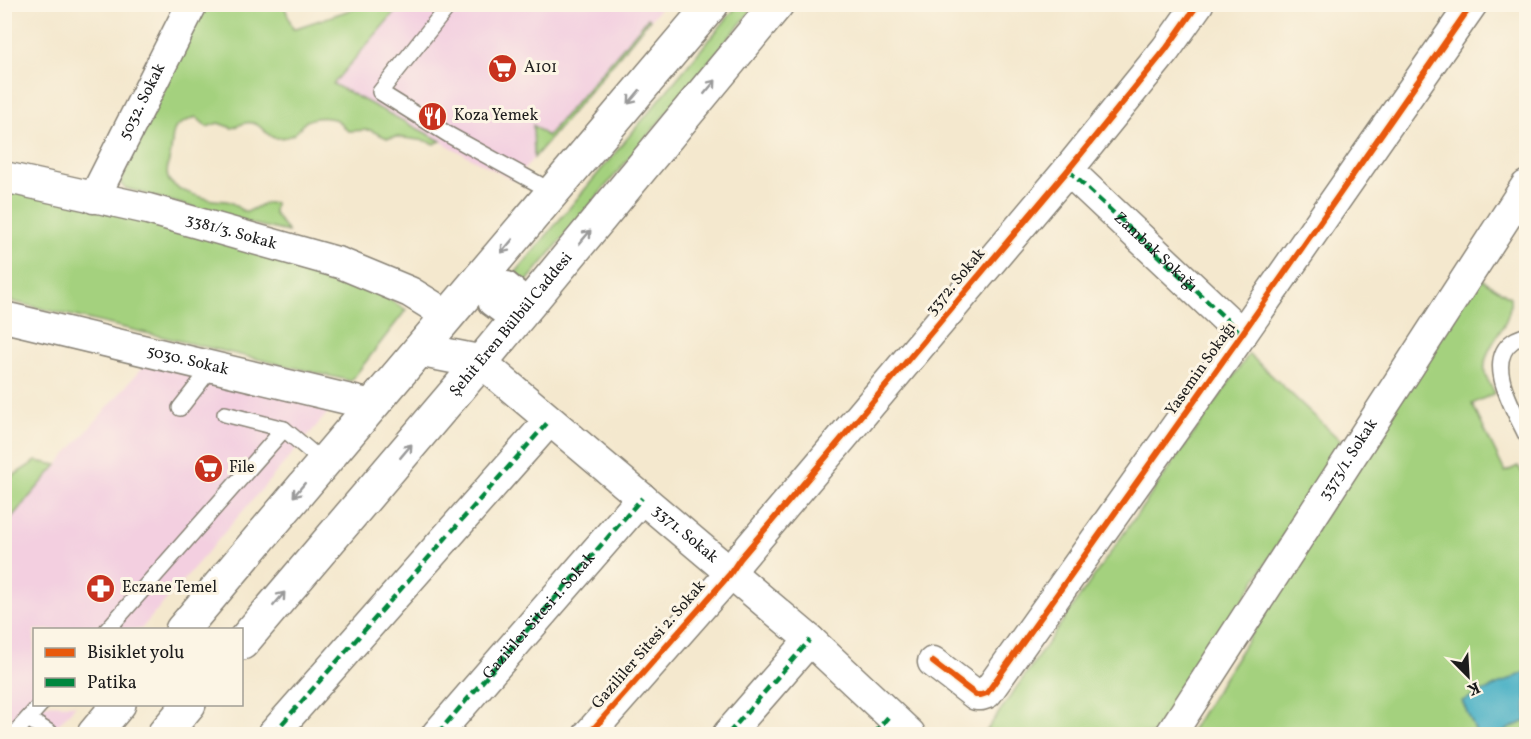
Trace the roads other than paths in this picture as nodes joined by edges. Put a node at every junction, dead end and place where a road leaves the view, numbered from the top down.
1 (192, 4) edge
2 (450, 4) edge
3 (777, 4) edge
4 (1198, 4) edge
5 (1472, 4) edge
6 (710, 5) edge
7 (1068, 170) junction
8 (4, 177) edge
9 (1527, 186) edge
10 (553, 192) junction
11 (94, 198) junction
12 (4, 317) edge
13 (447, 318) junction
14 (1242, 334) junction
15 (1527, 335) edge
16 (420, 350) junction
17 (481, 362) junction
18 (212, 367) junction
19 (372, 405) junction
20 (180, 408) dead end
21 (225, 414) dead end
22 (549, 420) junction
23 (284, 429) junction
24 (1527, 435) edge
25 (322, 462) junction
26 (642, 498) junction
27 (730, 574) junction
28 (109, 628) edge
29 (184, 628) edge
30 (810, 640) junction
31 (243, 643) edge
32 (933, 662) dead end
33 (40, 706) edge
34 (118, 706) edge
35 (188, 706) edge
36 (28, 719) junction
37 (891, 728) edge
38 (14, 735) edge
39 (52, 735) edge
40 (94, 735) edge
41 (164, 735) edge
42 (273, 735) edge
43 (437, 735) edge
44 (589, 735) edge
45 (728, 735) edge
46 (1171, 735) edge

1 - 11 street, 5032. Sokak
2 - 10 lane
17 -> 3 main road, Şehit Eren Bülbül Caddesi
4 - 7 street, 3372. Sokak
5 - 14 street, Yasemin Sokağı
6 -> 10 main road
7 - 14 street, Zambak Sokağı
7 - 27 street, 3372. Sokak
8 - 11 street, 3381/3. Sokak
9 - 46 street, 3373/1. Sokak
10 -> 13 main road
11 - 13 street, 3381/3. Sokak
12 - 18 street, 5030. Sokak
13 - 16 main road
14 - 32 street, Yasemin Sokağı
15 - 24 lane
16 - 17 main road
16 - 19 main road
17 - 22 street, 3371. Sokak
31 -> 17 main road, Şehit Eren Bülbül Caddesi
18 - 19 street, 5030. Sokak
18 - 20 lane
19 - 25 main road
21 - 23 lane
22 - 26 street, 3371. Sokak
22 - 42 street
23 - 25 lane
23 - 28 lane
25 -> 29 main road
26 - 27 street, 3371. Sokak
26 - 43 street, Gazililer Sitesi 1. Sokak
27 - 30 street, 3371. Sokak
27 - 44 street, Gazililer Sitesi 2. Sokak
30 - 37 street, 3371. Sokak
30 - 45 street
33 - 36 lane
34 - 40 main road
35 - 41 main road
36 - 38 lane
36 - 39 lane

